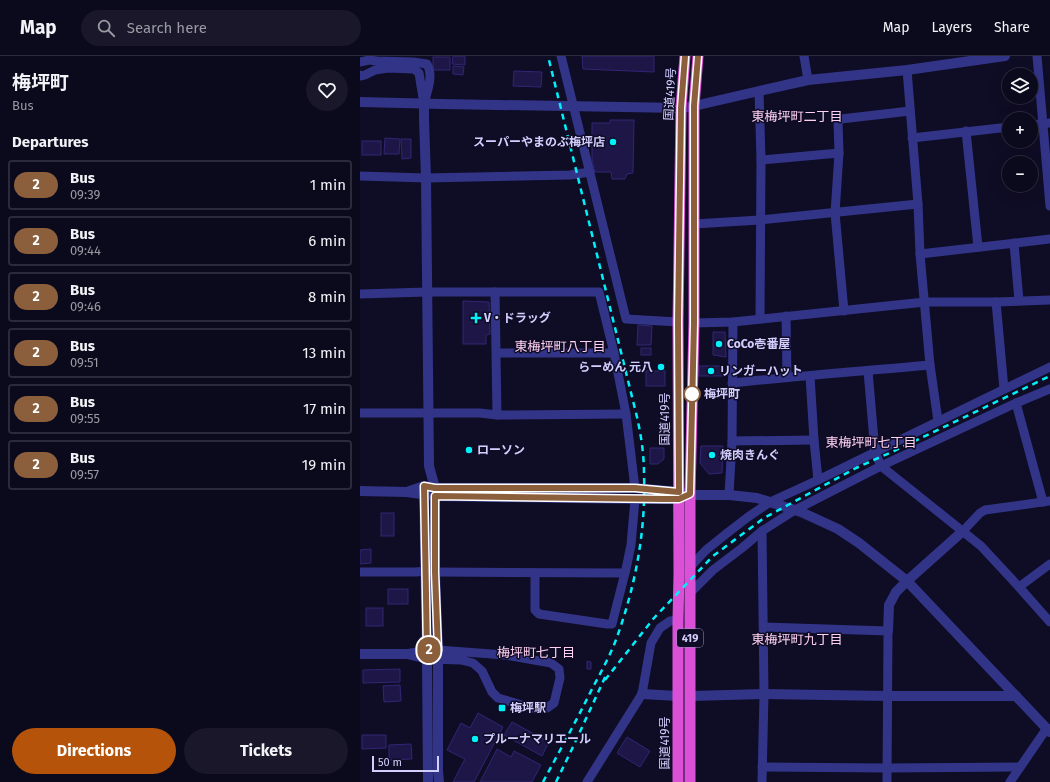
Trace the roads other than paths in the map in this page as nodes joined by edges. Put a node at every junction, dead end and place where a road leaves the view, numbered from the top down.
1 (561, 56) edge
2 (685, 56) edge
3 (698, 56) edge
4 (804, 56) edge
5 (1005, 56) edge
6 (1037, 56) edge
7 (979, 58) edge
8 (360, 62) edge
9 (907, 70) junction
10 (360, 75) edge
11 (808, 80) junction
12 (759, 91) junction
13 (360, 102) edge
14 (424, 104) junction
15 (694, 106) junction
16 (573, 107) junction
17 (681, 108) junction
18 (910, 111) junction
19 (1046, 123) edge
20 (1002, 128) edge
21 (966, 131) junction
22 (912, 138) junction
23 (839, 153) junction
24 (761, 160) junction
25 (590, 172) junction
26 (360, 176) edge
27 (426, 178) junction
28 (1049, 183) edge
29 (918, 204) junction
30 (1050, 206) edge
31 (835, 213) junction
32 (760, 220) junction
33 (694, 224) junction
34 (1050, 239) edge
35 (1014, 243) junction
36 (978, 247) junction
37 (920, 254) junction
38 (427, 292) junction
39 (495, 292) junction
40 (360, 294) edge
41 (1050, 300) edge
42 (1019, 301) junction
43 (925, 302) junction
44 (996, 302) junction
45 (844, 311) junction
46 (786, 316) junction
47 (760, 319) junction
48 (678, 322) junction
49 (733, 322) junction
50 (694, 323) junction
51 (496, 353) junction
52 (614, 353) junction
53 (930, 365) junction
54 (1050, 367) edge
55 (868, 371) junction
56 (810, 376) junction
57 (787, 377) junction
58 (732, 383) junction
59 (1004, 389) junction
60 (1050, 389) edge
61 (1016, 403) junction
62 (360, 413) edge
63 (429, 413) junction
64 (626, 414) junction
65 (497, 415) junction
66 (938, 421) junction
67 (814, 440) junction
68 (732, 441) junction
69 (875, 452) junction
70 (429, 466) junction
71 (881, 466) junction
72 (818, 480) junction
73 (635, 488) junction
74 (360, 491) edge
75 (424, 491) junction
76 (435, 492) junction
77 (683, 495) junction
78 (729, 495) junction
79 (635, 499) junction
80 (770, 502) junction
81 (1047, 502) edge
82 (795, 510) junction
83 (762, 531) junction
84 (963, 531) junction
85 (1050, 564) edge
86 (691, 566) junction
87 (430, 571) junction
88 (360, 572) edge
89 (536, 573) junction
90 (625, 574) junction
91 (906, 581) junction
92 (1019, 587) junction
93 (690, 592) junction
94 (678, 620) junction
95 (1050, 622) edge
96 (764, 627) junction
97 (888, 631) junction
98 (360, 654) edge
99 (406, 654) joint
100 (432, 654) junction
101 (642, 694) junction
102 (764, 694) junction
103 (678, 696) junction
104 (690, 696) junction
105 (888, 696) junction
106 (1016, 696) junction
107 (1049, 729) edge
108 (762, 767) junction
109 (1020, 767) junction
110 (887, 768) junction
111 (423, 782) edge
112 (428, 782) edge
113 (439, 782) edge
114 (587, 782) edge
115 (678, 782) edge
116 (690, 782) edge
117 (762, 782) edge
118 (887, 782) edge
119 (1010, 782) edge

1 - 16 street
2 - 17 highway, 国道419号 / 419
3 - 15 highway, 国道419号 / 419
4 - 11 street
5 - 7 street
6 - 19 street
7 - 9 street
8 - 14 street
9 - 11 street
9 - 18 street
10 - 14 street
11 - 12 street
12 - 15 street
12 - 24 street
13 - 14 street
14 - 16 street
14 - 27 street
15 - 17 street
15 - 33 highway, 国道419号 / 419
16 - 17 street
16 - 25 street
17 - 48 highway, 国道419号 / 419
18 - 22 street
18 - 23 street
19 - 28 street
20 - 21 street
21 - 22 street
21 - 36 street
22 - 29 street
23 - 24 street
23 - 31 street
24 - 32 street
25 - 27 street
25 - 48 street
26 - 27 street
27 - 38 street
28 - 30 street
29 - 31 street
29 - 37 street
31 - 32 street
31 - 45 street
32 - 33 street
32 - 47 street
33 - 50 highway, 国道419号 / 419
34 - 35 street
35 - 36 street
35 - 42 street
36 - 37 street
37 - 43 street
38 - 39 street
38 - 40 street
38 - 63 street
39 - 51 street
39 - 52 street
41 - 42 street
42 - 44 street
43 - 44 street
43 - 45 street
43 - 53 street
44 - 59 street
45 - 46 street
46 - 47 street
46 - 57 street
47 - 49 street
48 - 77 highway, 国道419号 / 419
49 - 50 street
49 - 58 street
50 - 77 highway, 国道419号 / 419
51 - 52 street
51 - 65 street
52 - 64 street
53 - 55 street
53 - 66 street
54 - 59 street
55 - 56 street
55 - 69 street
56 - 57 street
56 - 67 street
57 - 58 street
58 - 68 street
59 - 66 street
60 - 61 street
61 - 71 street
61 - 81 street
62 - 63 street
63 - 65 street
63 - 70 street
64 - 65 street
64 - 73 street
66 - 69 street
67 - 68 street
67 - 72 street
68 - 78 street
69 - 71 street
69 - 72 street
70 - 75 street
70 - 76 street
71 - 82 street
71 - 84 street
72 - 80 street
73 - 76 street
73 - 77 street
74 - 75 street
75 - 76 street
75 - 87 street
76 - 79 street
76 - 87 street
77 - 78 street
77 - 79 street
77 - 86 highway, 国道419号 / 419
77 - 94 highway, 国道419号 / 419
78 - 80 street
79 - 90 street
80 - 82 street
80 - 86 street
81 - 84 street
82 - 83 street
82 - 91 street
83 - 93 street
83 - 96 street
84 - 91 street
84 - 92 street
85 - 92 street
86 - 93 highway, 国道419号 / 419
87 - 88 street
87 - 89 street
87 - 100 street
89 - 90 street
89 - 90 street
91 - 97 street
91 - 106 street
92 - 95 street
93 - 104 highway, 国道419号 / 419
94 - 101 street
94 - 103 highway, 国道419号 / 419
96 - 97 street
96 - 102 street
97 - 105 street
98 - 99 street
99 - 100 street
100 - 100 street
100 - 112 street
100 - 113 street
101 - 103 street
101 - 114 street
102 - 104 street
102 - 105 street
102 - 108 street
103 - 115 highway, 国道419号 / 419
104 - 116 highway, 国道419号 / 419
105 - 106 street
105 - 110 street
106 - 107 street
107 - 109 street
108 - 110 street
108 - 117 street
109 - 110 street
109 - 119 street
110 - 118 street
111 - 112 street

